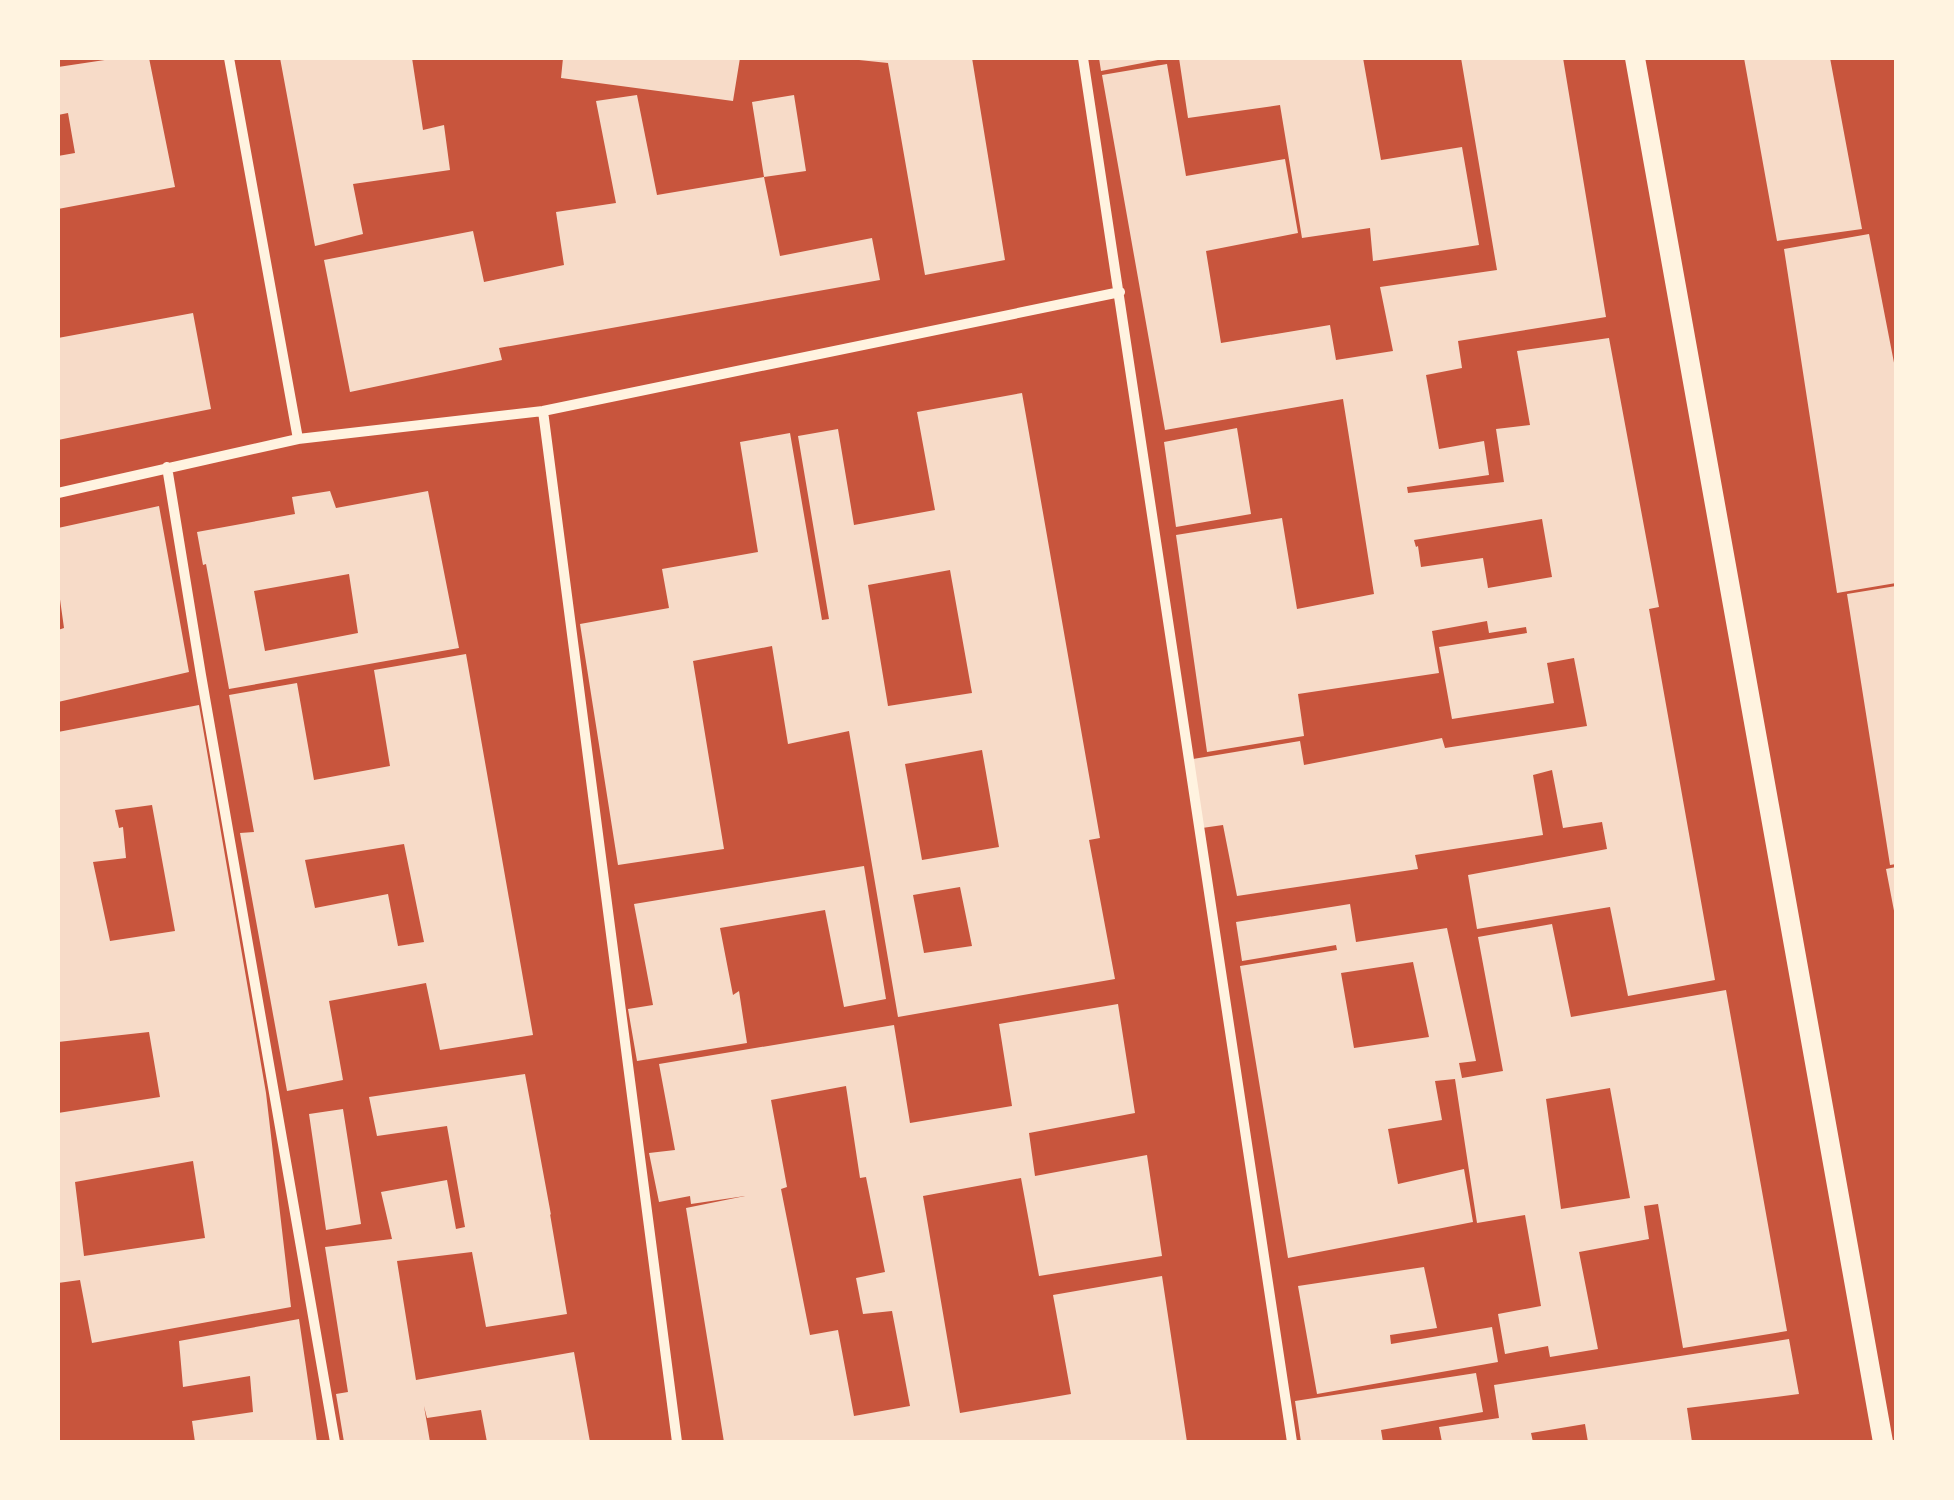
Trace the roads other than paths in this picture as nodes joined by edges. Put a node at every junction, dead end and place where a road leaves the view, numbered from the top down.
1 (228, 58) edge
2 (1083, 58) edge
3 (1635, 58) edge
4 (1120, 292) junction
5 (543, 411) junction
6 (298, 439) junction
7 (167, 467) junction
8 (58, 493) edge
9 (335, 1442) edge
10 (678, 1442) edge
11 (1292, 1442) edge
12 (1883, 1442) edge

1 - 6 street
2 - 4 street
3 - 12 main road
4 - 5 street
4 - 11 street
5 - 6 street
5 - 10 street
6 - 7 street
7 - 8 street
7 - 9 street

